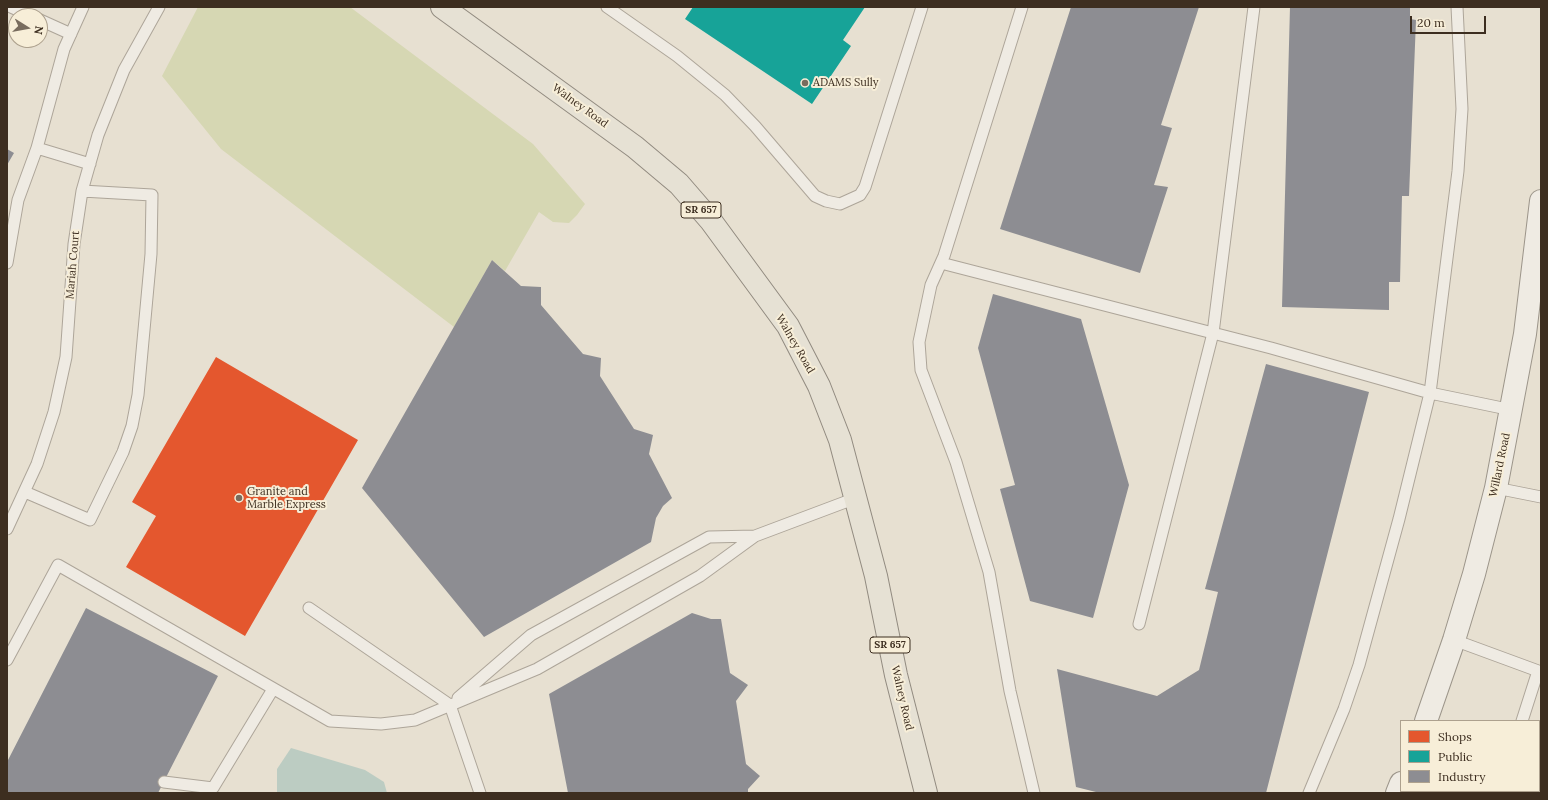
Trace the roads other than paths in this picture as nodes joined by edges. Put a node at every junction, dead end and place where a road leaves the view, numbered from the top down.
1 (83, 7) edge
2 (159, 7) edge
3 (442, 7) edge
4 (922, 7) edge
5 (1022, 7) edge
6 (1254, 7) edge
7 (1456, 7) edge
8 (611, 8) edge
9 (48, 24) edge
10 (71, 34) junction
11 (37, 148) junction
12 (90, 164) junction
13 (82, 191) junction
14 (1541, 201) edge
15 (9, 238) edge
16 (1538, 251) edge
17 (7, 263) edge
18 (941, 263) junction
19 (1213, 333) junction
20 (1430, 393) junction
21 (1512, 410) junction
22 (1496, 488) junction
23 (25, 492) junction
24 (1541, 497) edge
25 (856, 498) junction
26 (7, 529) edge
27 (755, 536) junction
28 (309, 608) dead end
29 (1139, 624) dead end
30 (1454, 640) junction
31 (7, 660) edge
32 (1539, 671) edge
33 (273, 689) junction
34 (450, 705) junction
35 (1426, 720) edge
36 (1522, 720) edge
37 (164, 782) dead end
38 (480, 793) edge
39 (926, 793) edge
40 (1034, 793) edge
41 (1309, 793) edge

1 - 10 lane
2 - 12 lane, Mariah Court
3 - 25 main road, Walney Road / SR 657
4 - 8 lane
5 - 18 lane
6 - 19 lane
7 - 20 lane
9 - 10 lane
10 - 11 lane
11 - 12 lane
11 - 15 lane
12 - 13 lane, Mariah Court
13 - 23 lane, Mariah Court
13 - 23 lane
14 - 16 main road, Willard Road
15 - 17 lane
16 - 21 main road, Willard Road
18 - 19 lane
18 - 40 lane
19 - 20 lane
19 - 29 lane
20 - 21 lane
20 - 41 lane
21 - 22 main road, Willard Road
22 - 24 lane
22 - 30 main road, Willard Road
23 - 26 lane, Mariah Court
25 - 27 lane
25 - 39 main road, Walney Road / SR 657
27 - 34 lane
27 - 34 lane
28 - 34 lane
30 - 32 lane
30 - 35 main road, Willard Road
31 - 33 lane
32 - 36 lane
33 - 34 lane
33 - 37 lane
34 - 38 lane

